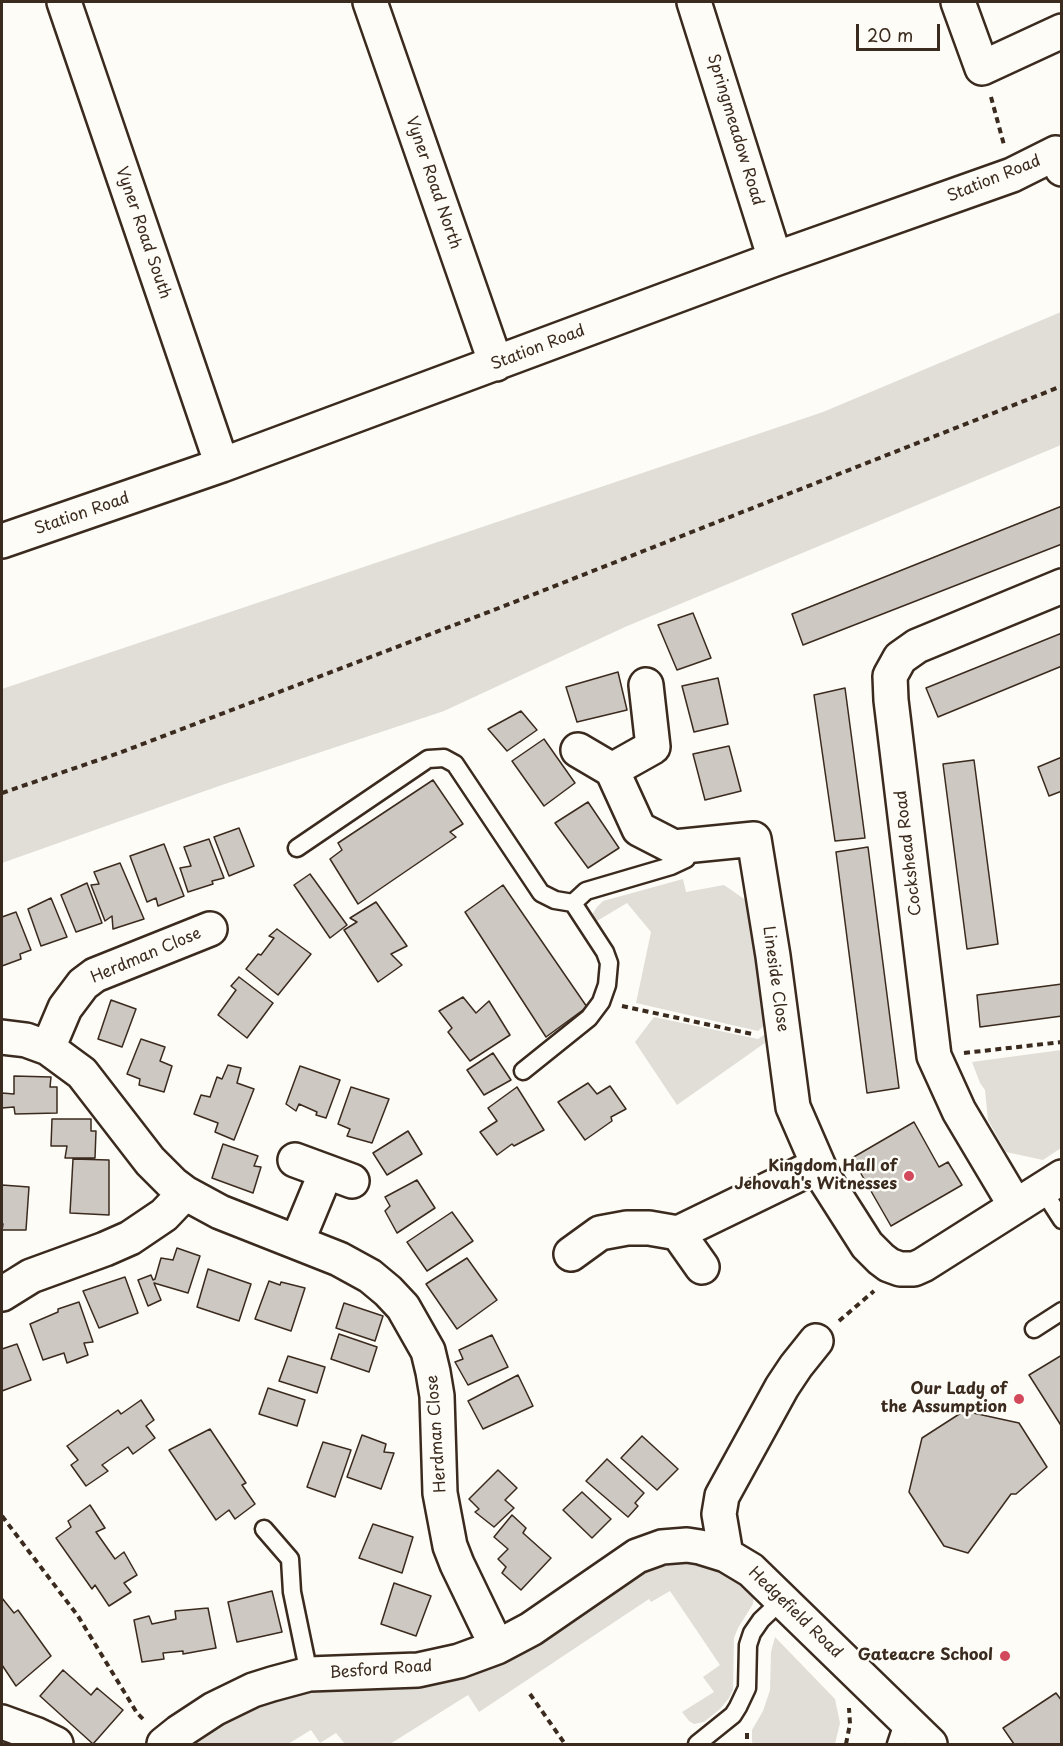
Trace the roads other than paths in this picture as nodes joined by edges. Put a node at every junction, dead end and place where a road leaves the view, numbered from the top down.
1 (64, 2) edge
2 (370, 2) edge
3 (694, 2) edge
4 (968, 4) edge
5 (1062, 31) edge
6 (1062, 169) edge
7 (775, 260) junction
8 (496, 364) junction
9 (222, 465) junction
10 (2, 541) edge
11 (1062, 586) edge
12 (645, 684) dead end
13 (578, 750) dead end
14 (612, 770) junction
15 (688, 846) junction
16 (297, 848) dead end
17 (573, 903) junction
18 (210, 929) dead end
19 (2, 1037) edge
20 (48, 1048) junction
21 (523, 1071) dead end
22 (295, 1160) dead end
23 (818, 1165) junction
24 (1040, 1190) edge
25 (185, 1194) junction
26 (1062, 1220) edge
27 (678, 1233) junction
28 (297, 1242) junction
29 (572, 1254) dead end
30 (702, 1268) dead end
31 (3, 1291) edge
32 (1062, 1311) edge
33 (1034, 1329) dead end
34 (816, 1341) road end
35 (264, 1529) dead end
36 (726, 1554) junction
37 (782, 1600) junction
38 (497, 1647) junction
39 (309, 1674) junction
40 (5, 1731) edge
41 (900, 1732) edge
42 (155, 1734) edge
43 (56, 1744) edge
44 (697, 1744) edge
45 (930, 1744) edge

1 - 9 street, Vyner Road South
2 - 8 street, Vyner Road North
3 - 7 street, Springmeadow Road
4 - 5 street
6 - 7 street, Station Road
7 - 8 street, Station Road
8 - 9 street, Station Road
9 - 10 street, Station Road
11 - 24 street, Cockshead Road
12 - 14 street
13 - 14 street
14 - 15 street, Lineside Close
15 - 17 lane
15 - 23 street, Lineside Close
16 - 17 lane
17 - 21 lane
18 - 20 street, Herdman Close
19 - 20 street, Herdman Close
20 - 25 street, Herdman Close
22 - 28 street
23 - 24 street, Lineside Close
23 - 27 street
24 - 26 lane
25 - 28 street, Herdman Close
25 - 31 street
27 - 29 street
27 - 30 street
28 - 38 street, Herdman Close
32 - 33 lane
34 - 36 street
35 - 39 lane
36 - 37 street, Hedgefield Road
36 - 38 street, Besford Road
37 - 41 street, Hedgefield Road
37 - 44 lane
38 - 39 street, Besford Road
39 - 42 street, Besford Road
40 - 43 street
41 - 45 street, Hedgefield Road

